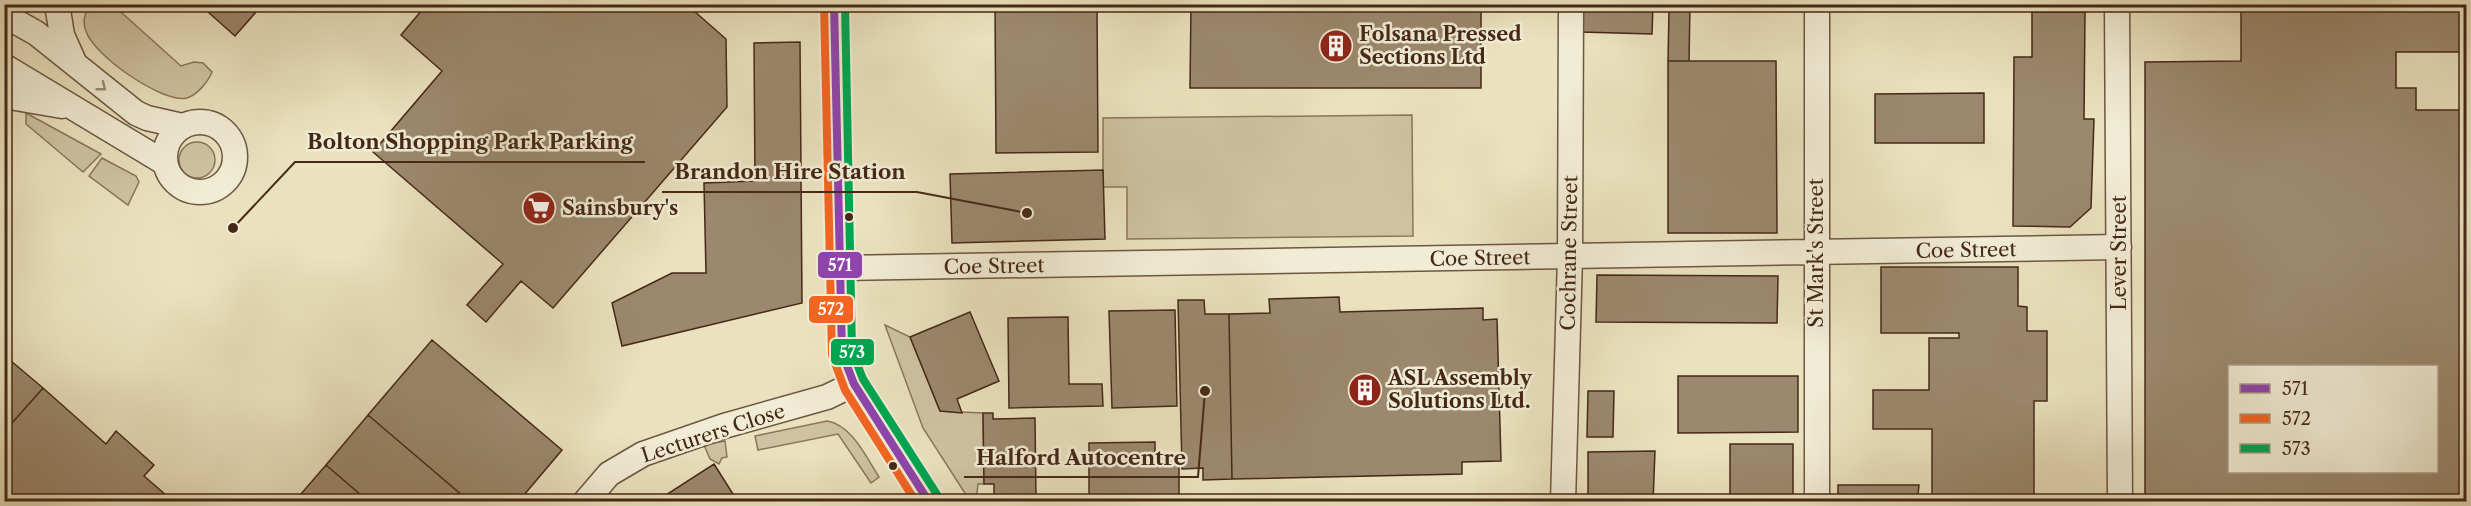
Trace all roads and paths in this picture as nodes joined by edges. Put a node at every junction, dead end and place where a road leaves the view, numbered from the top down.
1 (57, 4) edge
2 (834, 4) edge
3 (1571, 4) edge
4 (1816, 4) edge
5 (2117, 4) edge
6 (4, 15) edge
7 (4, 66) edge
8 (76, 66) junction
9 (4, 96) edge
10 (79, 109) junction
11 (182, 126) junction
12 (165, 163) junction
13 (2119, 247) junction
14 (1816, 252) junction
15 (1570, 256) junction
16 (841, 268) junction
17 (854, 384) junction
18 (585, 501) edge
19 (929, 501) edge
20 (1563, 501) edge
21 (1817, 501) edge
22 (2120, 501) edge

1 - 8 street
2 - 16 street
3 - 15 street, Cochrane Street
4 - 14 street, St Mark's Street
5 - 13 street, Lever Street
6 - 8 street
7 - 10 street
8 -> 11 street
9 - 10 street
10 - 12 street
11 - 12 street
11 - 12 street
13 - 14 street, Coe Street
13 - 22 street, Lever Street
14 - 15 street, Coe Street
14 - 21 street, St Mark's Street
15 - 16 street, Coe Street
15 - 20 street, Cochrane Street
16 - 17 street
17 - 18 street, Lecturers Close
17 - 19 street

